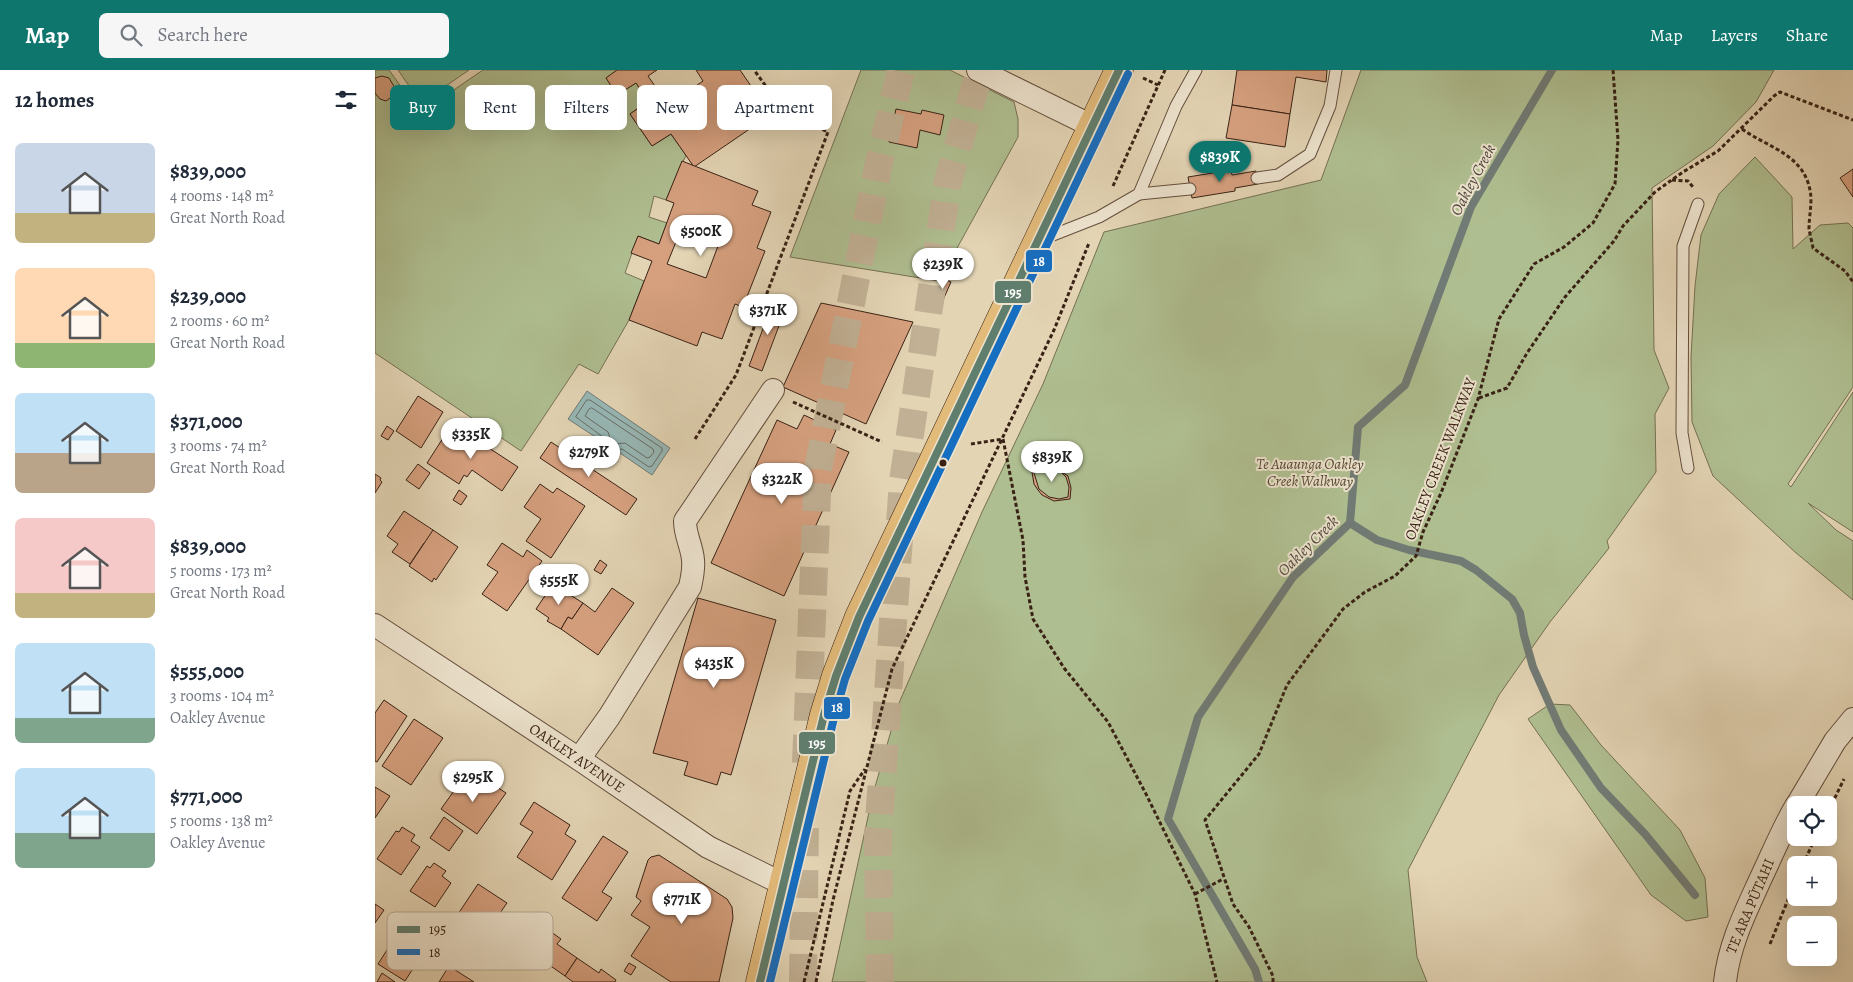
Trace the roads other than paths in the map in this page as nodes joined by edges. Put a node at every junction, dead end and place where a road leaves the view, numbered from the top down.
1 (978, 70) edge
2 (1119, 70) edge
3 (1196, 70) edge
4 (1337, 70) edge
5 (1091, 126) junction
6 (1257, 178) dead end
7 (1190, 189) dead end
8 (1139, 194) junction
9 (1698, 204) dead end
10 (1036, 242) junction
11 (773, 390) road end
12 (1688, 468) dead end
13 (375, 625) edge
14 (1853, 719) edge
15 (579, 759) junction
16 (1803, 796) edge
17 (1787, 822) edge
18 (783, 884) junction
19 (761, 982) edge
20 (1725, 982) edge

1 - 5 street
2 - 5 main road
3 - 8 lane
4 - 6 lane
5 - 10 main road
7 - 8 lane
8 - 10 lane
9 - 12 lane
10 - 18 main road
11 - 15 street
13 - 15 street, OAKLEY AVENUE
14 - 16 street, TE ARA PŪTAHI
15 - 18 street, OAKLEY AVENUE
17 - 20 street, TE ARA PŪTAHI
18 - 19 main road

